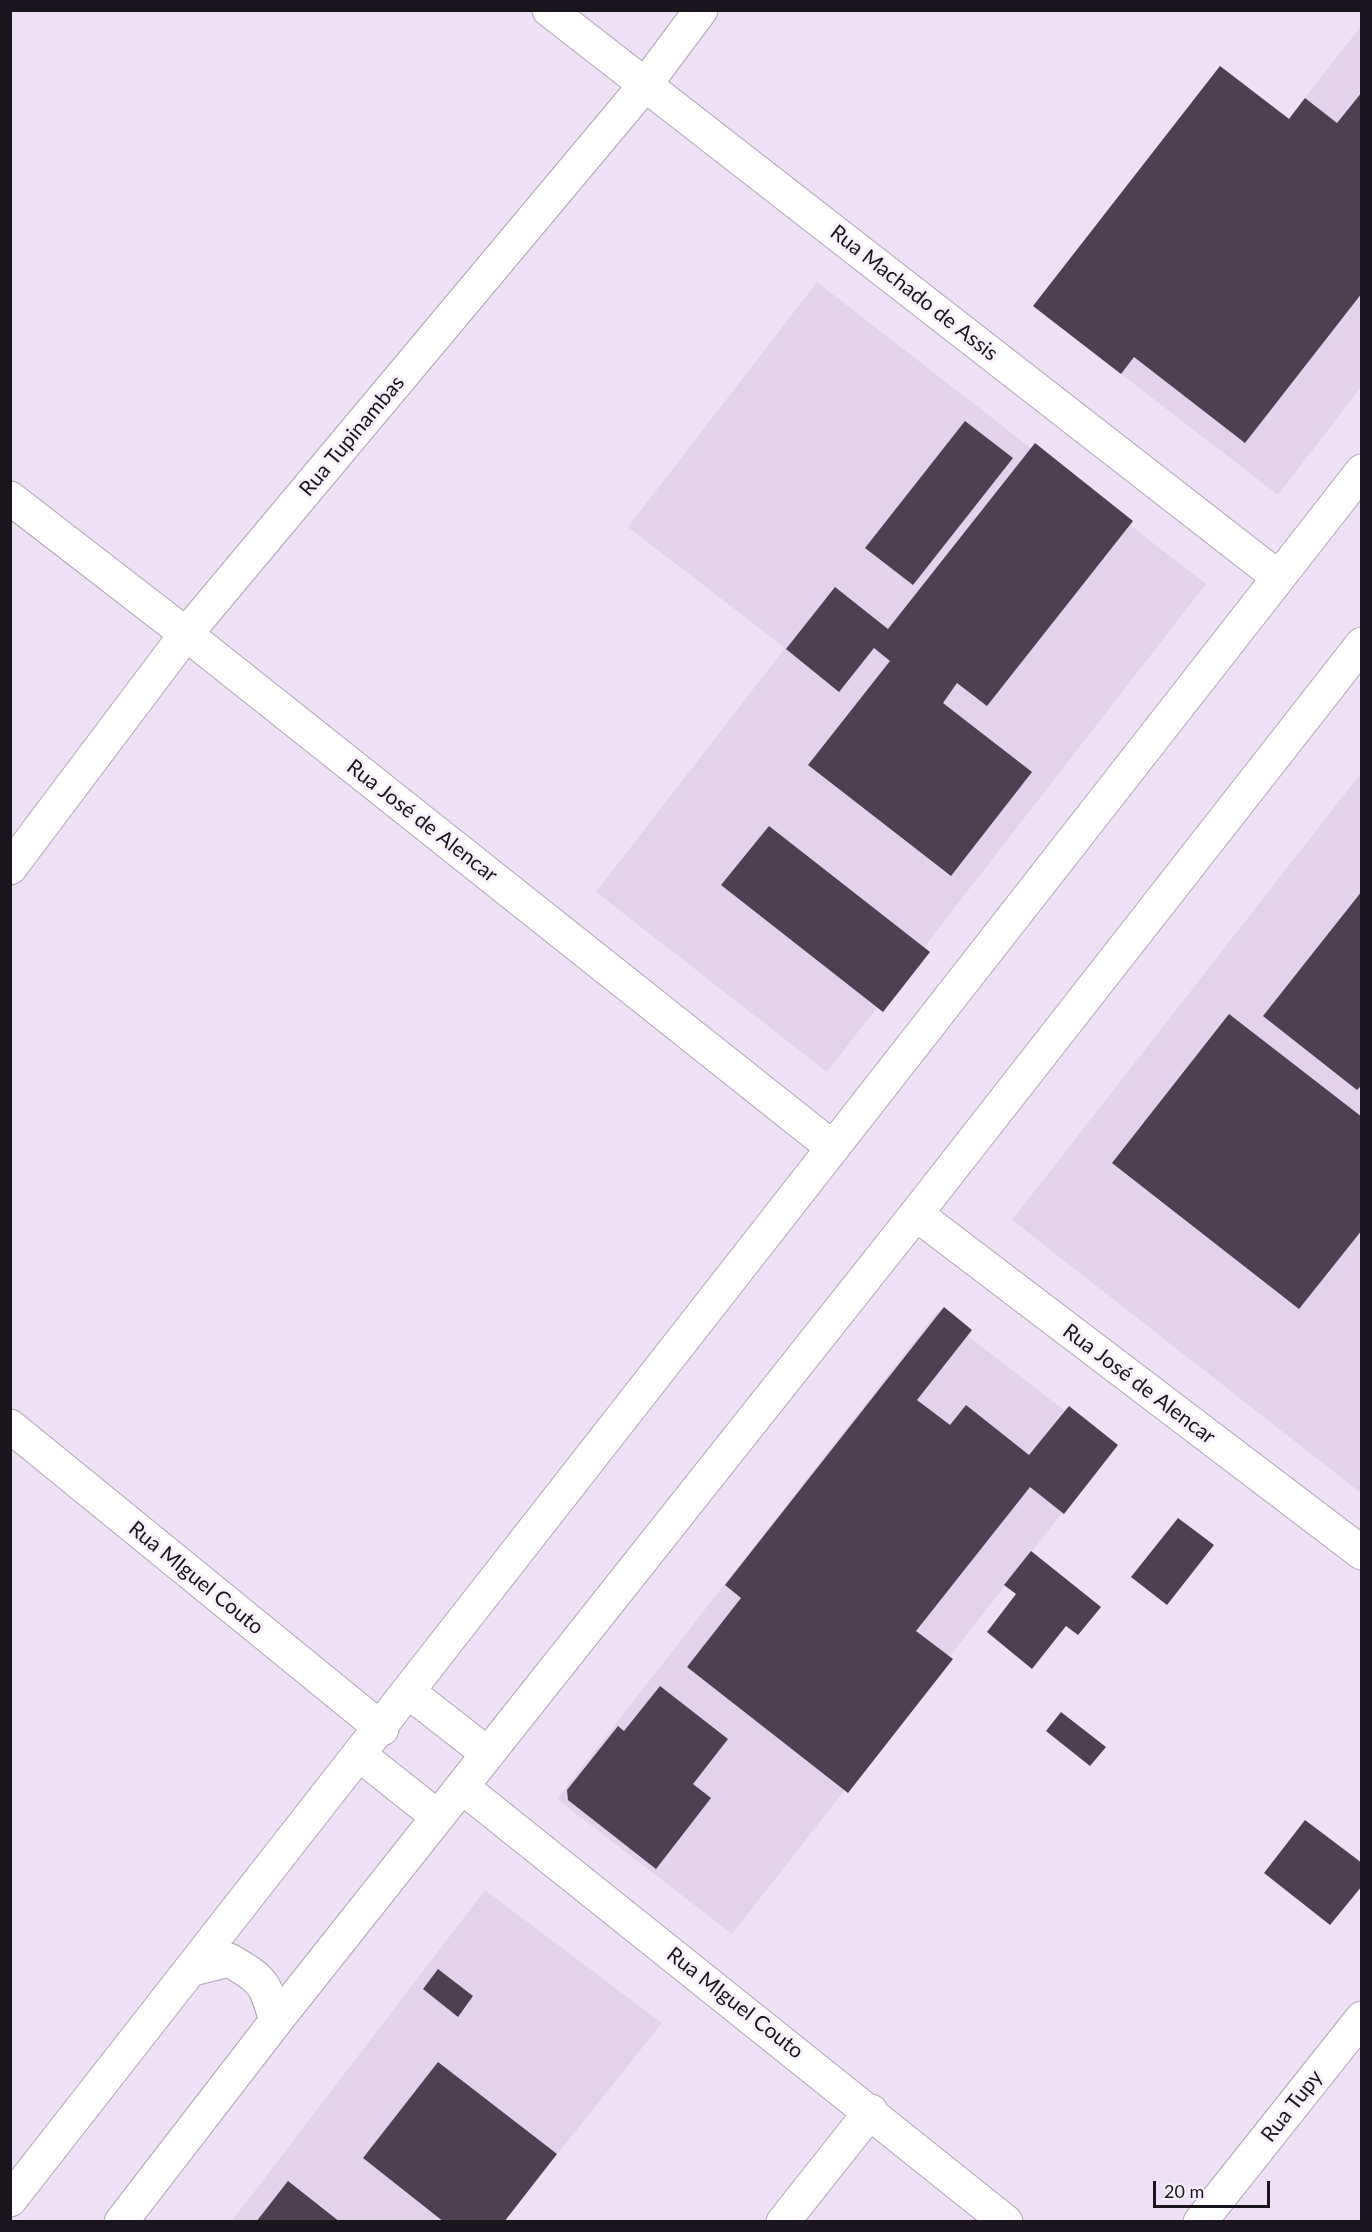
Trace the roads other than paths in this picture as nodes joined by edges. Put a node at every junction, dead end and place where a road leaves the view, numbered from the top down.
1 (549, 10) edge
2 (701, 10) edge
3 (645, 85) junction
4 (1362, 471) edge
5 (10, 498) edge
6 (1278, 577) junction
7 (186, 634) junction
8 (1362, 644) edge
9 (10, 868) edge
10 (831, 1147) junction
11 (916, 1214) junction
12 (10, 1426) edge
13 (1362, 1553) edge
14 (410, 1693) junction
15 (382, 1729) junction
16 (488, 1754) junction
17 (361, 1756) junction
18 (462, 1787) junction
19 (438, 1817) junction
20 (193, 1969) junction
21 (1362, 2018) edge
22 (276, 2021) junction
23 (871, 2111) junction
24 (10, 2200) edge
25 (121, 2222) edge
26 (783, 2222) edge
27 (1006, 2222) edge
28 (1200, 2222) edge

1 - 3 street, Rua Machado de Assis
2 - 3 street, Rua Tupinambas
3 - 6 street, Rua Machado de Assis
3 - 7 street, Rua Tupinambas
4 - 6 street
5 - 7 street, Rua José de Alencar
6 - 10 street
7 - 9 street, Rua Tupinambas
7 - 10 street, Rua José de Alencar
8 - 11 street
10 - 14 street
11 - 13 street, Rua José de Alencar
11 - 16 street
12 - 15 street, Rua MIguel Couto
14 - 15 street
14 - 16 street
15 - 17 street
16 - 18 street
17 - 19 street
17 - 20 street
18 - 19 street
18 - 23 street, Rua MIguel Couto
19 - 22 street
20 - 22 street
20 - 24 street
21 - 28 street, Rua Tupy
22 - 25 street
23 - 26 street
23 - 27 street, Rua MIguel Couto

